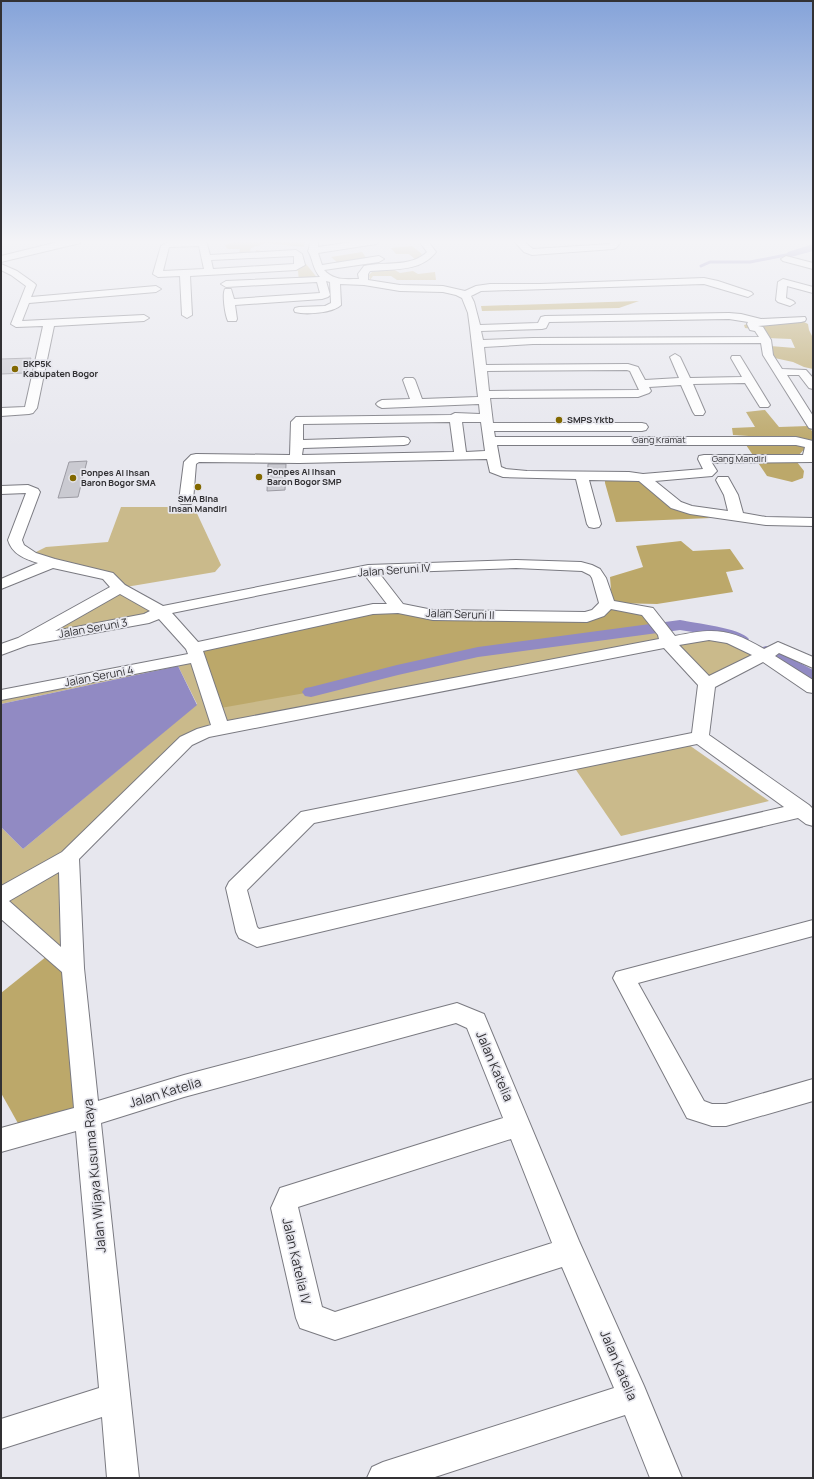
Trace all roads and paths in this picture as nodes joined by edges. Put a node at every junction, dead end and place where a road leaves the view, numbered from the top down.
1 (22, 310) edge
2 (187, 310) edge
3 (230, 310) edge
4 (472, 310) edge
5 (187, 315) dead end
6 (144, 318) dead end
7 (232, 319) dead end
8 (801, 319) dead end
9 (761, 322) junction
10 (49, 324) junction
11 (476, 328) junction
12 (766, 340) junction
13 (477, 344) junction
14 (675, 357) dead end
15 (736, 358) dead end
16 (480, 368) junction
17 (779, 372) junction
18 (409, 380) dead end
19 (749, 380) junction
20 (686, 381) junction
21 (642, 384) junction
22 (813, 386) edge
23 (484, 397) junction
24 (417, 402) junction
25 (382, 404) dead end
26 (764, 404) dead end
27 (1, 412) edge
28 (699, 412) dead end
29 (455, 417) junction
30 (401, 418) junction
31 (487, 422) junction
32 (813, 425) edge
33 (642, 427) dead end
34 (694, 440) junction
35 (490, 441) junction
36 (460, 453) dead end
37 (492, 455) junction
38 (704, 459) junction
39 (810, 463) edge
40 (581, 475) junction
41 (643, 478) junction
42 (723, 480) dead end
43 (1, 490) edge
44 (186, 501) dead end
45 (737, 518) junction
46 (813, 522) edge
47 (594, 524) dead end
48 (52, 563) junction
49 (368, 569) junction
50 (1, 584) edge
51 (120, 588) junction
52 (607, 604) junction
53 (398, 608) junction
54 (161, 611) junction
55 (666, 637) junction
56 (24, 641) junction
57 (1, 650) edge
58 (195, 652) junction
59 (769, 652) junction
60 (813, 663) edge
61 (707, 684) junction
62 (813, 688) edge
63 (1, 695) edge
64 (221, 728) junction
65 (700, 736) junction
66 (808, 815) edge
67 (69, 857) junction
68 (1, 896) edge
69 (1, 906) edge
70 (813, 928) edge
71 (73, 968) junction
72 (813, 1090) edge
73 (88, 1116) junction
74 (519, 1125) junction
75 (1, 1140) edge
76 (570, 1251) junction
77 (633, 1397) junction
78 (115, 1398) junction
79 (1, 1434) edge
80 (123, 1478) edge
81 (383, 1478) edge
82 (666, 1478) edge

1 - 10 street
2 - 5 street
3 - 7 street
4 - 11 street
6 - 10 street
8 - 9 street
9 - 11 street
9 - 12 street
10 - 27 street
11 - 13 street
12 - 13 street
12 - 17 street
13 - 16 street
14 - 20 street
15 - 19 street
16 - 21 street
16 - 23 street
17 - 22 street
17 - 32 street
18 - 24 street
19 - 20 street
19 - 26 street
20 - 21 street
20 - 28 street
21 - 23 street
23 - 24 street
23 - 31 street
24 - 25 street
29 - 30 street
29 - 31 street
29 - 36 street
30 - 30 street
31 - 33 street
31 - 35 street
34 - 35 street, Gang Kramat
34 - 38 street
34 - 39 street, Gang Kramat
35 - 37 street
37 - 40 street
37 - 44 street
38 - 39 street, Gang Mandiri
38 - 41 street, Gang Mandiri
40 - 41 street
40 - 47 street
41 - 45 street
42 - 45 street
43 - 48 street
45 - 46 street
48 - 50 street
48 - 51 street
49 - 52 street, Jalan Seruni IV
49 - 53 street
49 - 54 street, Jalan Seruni IV
51 - 54 street
51 - 56 street, Jalan Seruni 3
52 - 53 street, Jalan Seruni II
52 - 55 street
53 - 58 street, Jalan Seruni II
54 - 56 street, Jalan Seruni 3
54 - 58 street
55 - 59 street
55 - 61 street
55 - 64 street
56 - 57 street, Jalan Seruni 3
58 - 63 street, Jalan Seruni 4
58 - 64 street
59 - 60 street
59 - 61 street
59 - 62 street
61 - 65 street
64 - 67 street
65 - 66 street
65 - 66 street
67 - 68 street
67 - 71 street, Jalan Wijaya Kusuma Raya
69 - 71 street
70 - 72 street
71 - 73 street, Jalan Wijaya Kusuma Raya
73 - 74 street, Jalan Katelia
73 - 75 street, Jalan Katelia
73 - 78 street, Jalan Wijaya Kusuma Raya
74 - 76 street, Jalan Katelia
74 - 76 street, Jalan Katelia IV
76 - 77 street, Jalan Katelia
77 - 81 street
77 - 82 street, Jalan Katelia
78 - 79 street
78 - 80 street, Jalan Wijaya Kusuma Raya

